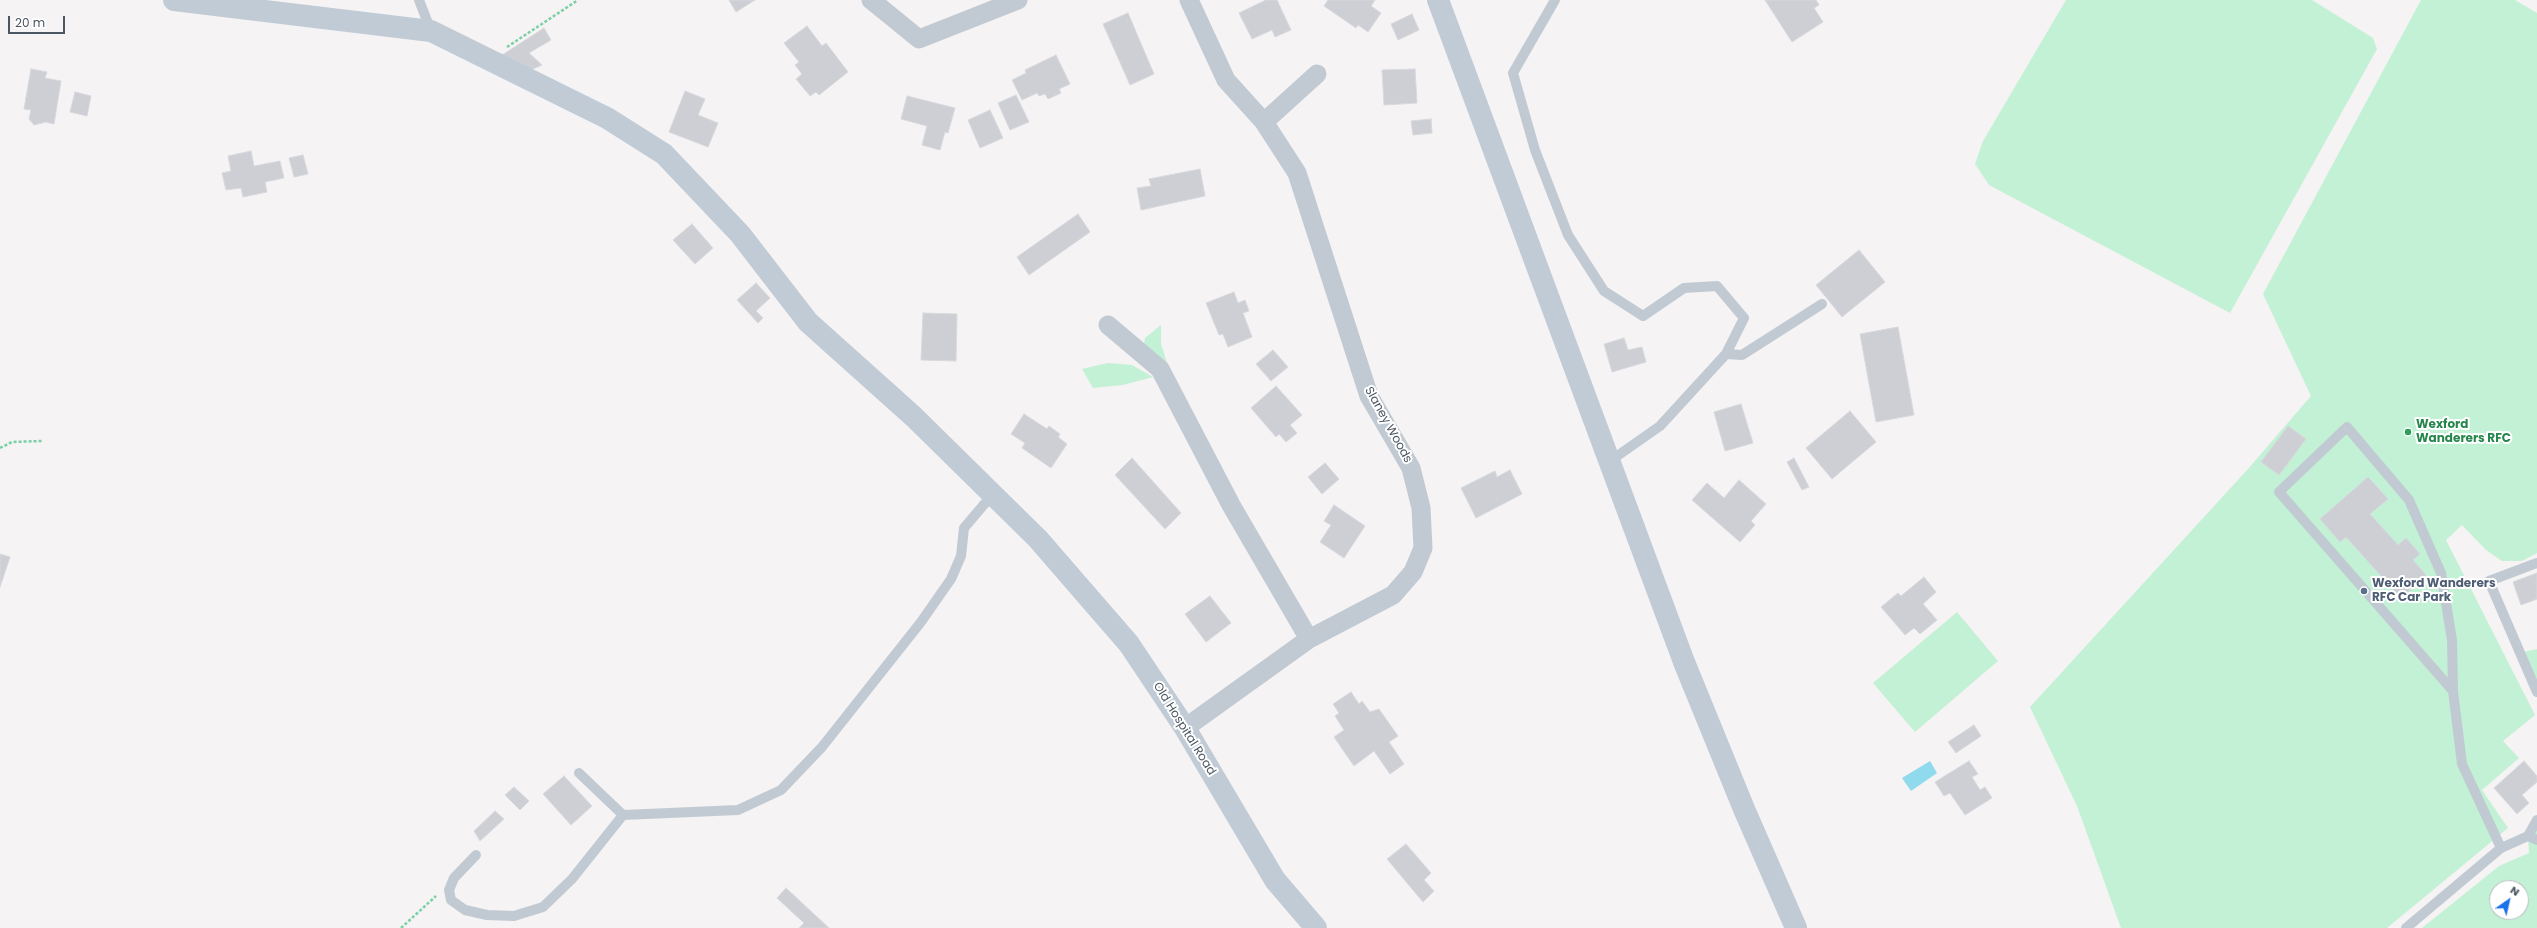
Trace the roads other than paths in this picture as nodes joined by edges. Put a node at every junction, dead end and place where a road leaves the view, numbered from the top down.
1 (174, 0) edge
2 (419, 0) edge
3 (871, 0) edge
4 (1018, 0) edge
5 (1189, 0) edge
6 (1438, 0) edge
7 (1555, 0) edge
8 (431, 31) junction
9 (1316, 74) dead end
10 (1264, 122) junction
11 (1822, 304) dead end
12 (1108, 325) dead end
13 (1726, 354) junction
14 (1610, 461) junction
15 (992, 495) junction
16 (2537, 563) edge
17 (1309, 639) junction
18 (2453, 691) junction
19 (2537, 692) edge
20 (1186, 728) junction
21 (579, 773) dead end
22 (623, 815) junction
23 (2537, 820) edge
24 (2532, 838) edge
25 (2501, 848) junction
26 (476, 854) dead end
27 (1316, 928) edge
28 (1796, 928) edge
29 (2406, 928) edge

1 - 8 street, Old Hospital Road
2 - 8 lane
3 - 4 street
5 - 10 street, Slaney Woods
6 - 14 street
7 - 13 lane
8 - 15 street, Old Hospital Road
9 - 10 street
10 - 17 street, Slaney Woods
11 - 13 lane
12 - 17 street
13 - 14 lane
14 - 28 street
15 - 20 street, Old Hospital Road
15 - 22 lane
16 - 19 lane
17 - 20 street, Slaney Woods
18 - 18 lane
18 - 25 lane
20 - 27 street, Old Hospital Road
21 - 22 lane
22 - 26 lane
23 - 24 lane
24 - 25 lane
25 - 29 lane

